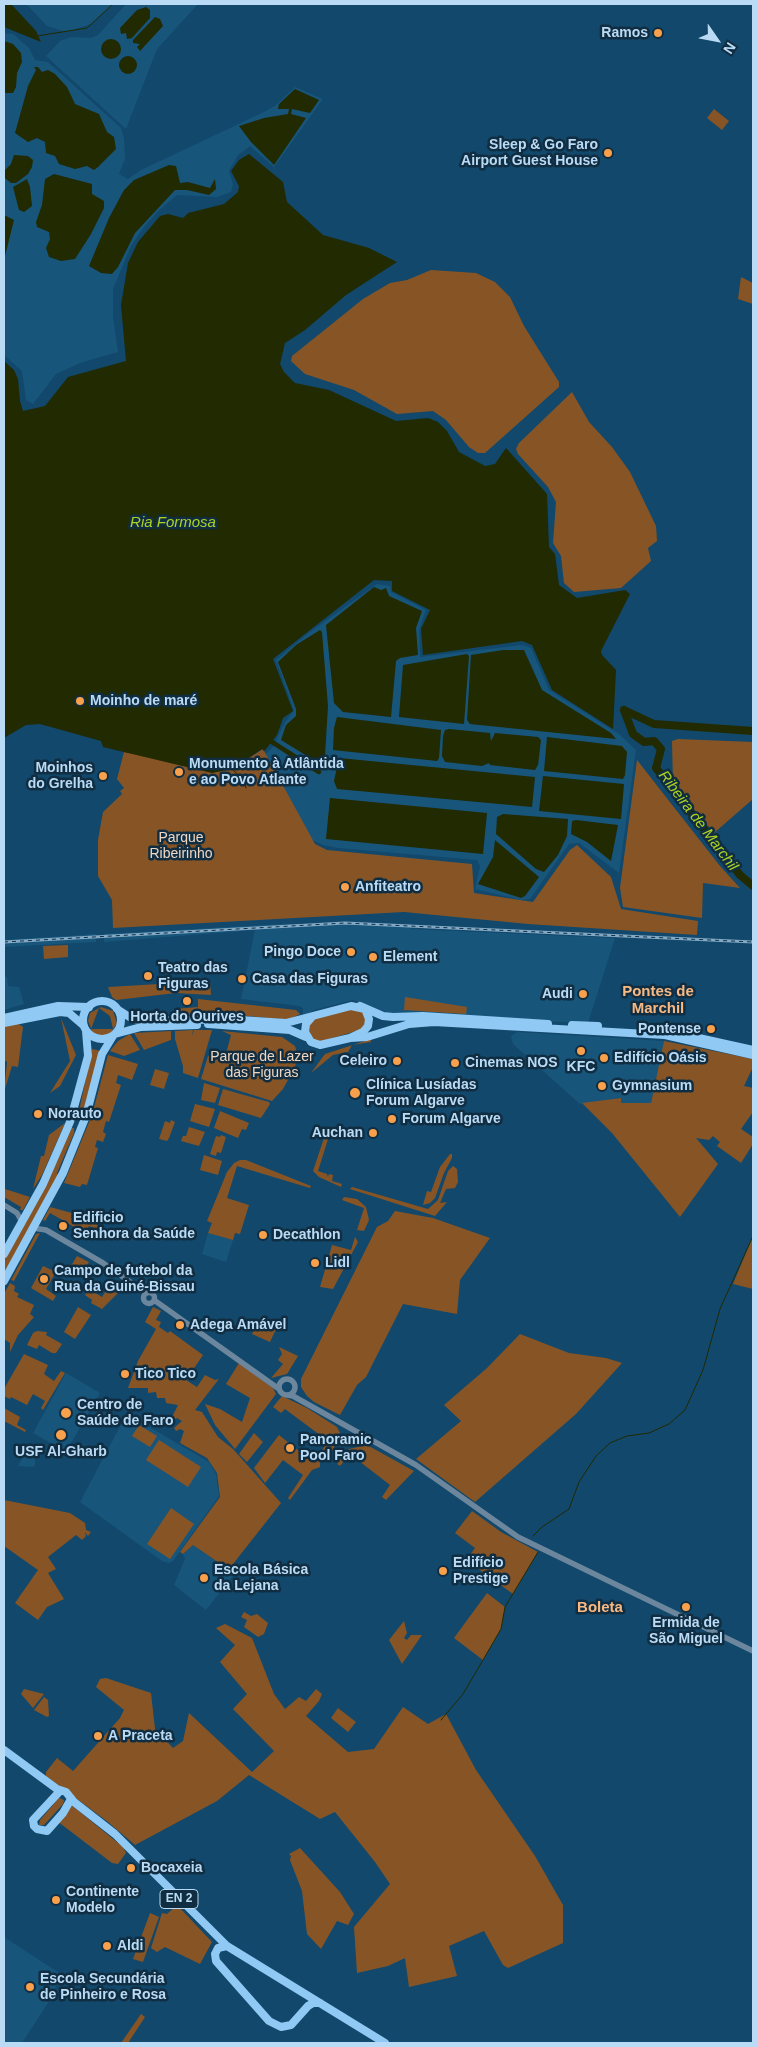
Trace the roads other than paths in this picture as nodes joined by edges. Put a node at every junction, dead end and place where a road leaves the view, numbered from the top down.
1 (360, 1006) junction
2 (89, 1007) junction
3 (117, 1010) junction
4 (308, 1017) junction
5 (4, 1018) edge
6 (4, 1023) edge
7 (85, 1028) junction
8 (114, 1035) junction
9 (306, 1036) junction
10 (350, 1038) junction
11 (753, 1050) edge
12 (753, 1055) edge
13 (82, 1086) junction
14 (86, 1116) junction
15 (66, 1135) junction
16 (63, 1173) junction
17 (4, 1205) edge
18 (17, 1213) junction
19 (27, 1213) junction
20 (38, 1219) junction
21 (22, 1222) junction
22 (33, 1228) junction
23 (46, 1230) junction
24 (4, 1254) edge
25 (4, 1281) edge
26 (146, 1293) junction
27 (154, 1300) junction
28 (267, 1379) junction
29 (284, 1380) junction
30 (295, 1386) junction
31 (279, 1389) junction
32 (287, 1394) junction
33 (315, 1408) junction
34 (753, 1651) edge
35 (4, 1750) edge
36 (50, 1785) junction
37 (60, 1791) junction
38 (51, 1800) junction
39 (72, 1801) junction
40 (216, 1936) junction
41 (227, 1946) junction
42 (216, 1952) junction
43 (306, 1995) junction
44 (320, 2003) junction
45 (308, 2006) junction
46 (385, 2043) edge

1 - 4 main road
1 - 10 main road
1 - 11 main road
2 - 3 main road
2 - 5 main road
2 - 7 main road
3 - 4 main road
3 - 8 main road
4 - 9 main road
6 - 7 main road
7 - 8 main road
7 - 13 main road
8 - 9 main road
8 - 14 main road
9 - 10 main road
10 - 12 main road
13 - 14 main road
13 - 15 main road
14 - 16 main road
15 - 16 main road
15 - 19 main road
16 - 20 main road
17 - 18 street
18 - 19 street
18 - 21 street
19 - 21 main road
20 - 22 main road
20 - 23 street
21 - 24 main road
22 - 23 street
22 - 25 main road
23 - 26 street
26 - 27 street
26 - 27 street
27 - 28 street
28 - 29 street
28 - 31 street
29 - 30 street
29 - 31 street
30 - 32 street
30 - 33 street
31 - 32 street
32 - 33 street
33 - 34 street
35 - 36 main road
36 - 37 main road
36 - 38 main road
37 - 38 main road
37 - 39 main road
38 - 39 main road
39 - 40 main road, EN 2
40 - 41 main road, EN 2
40 - 42 main road
41 - 42 main road
41 - 43 main road, EN 2
42 - 45 main road
43 - 44 main road, EN 2
43 - 45 main road
44 - 45 main road
44 - 46 main road, EN 2

